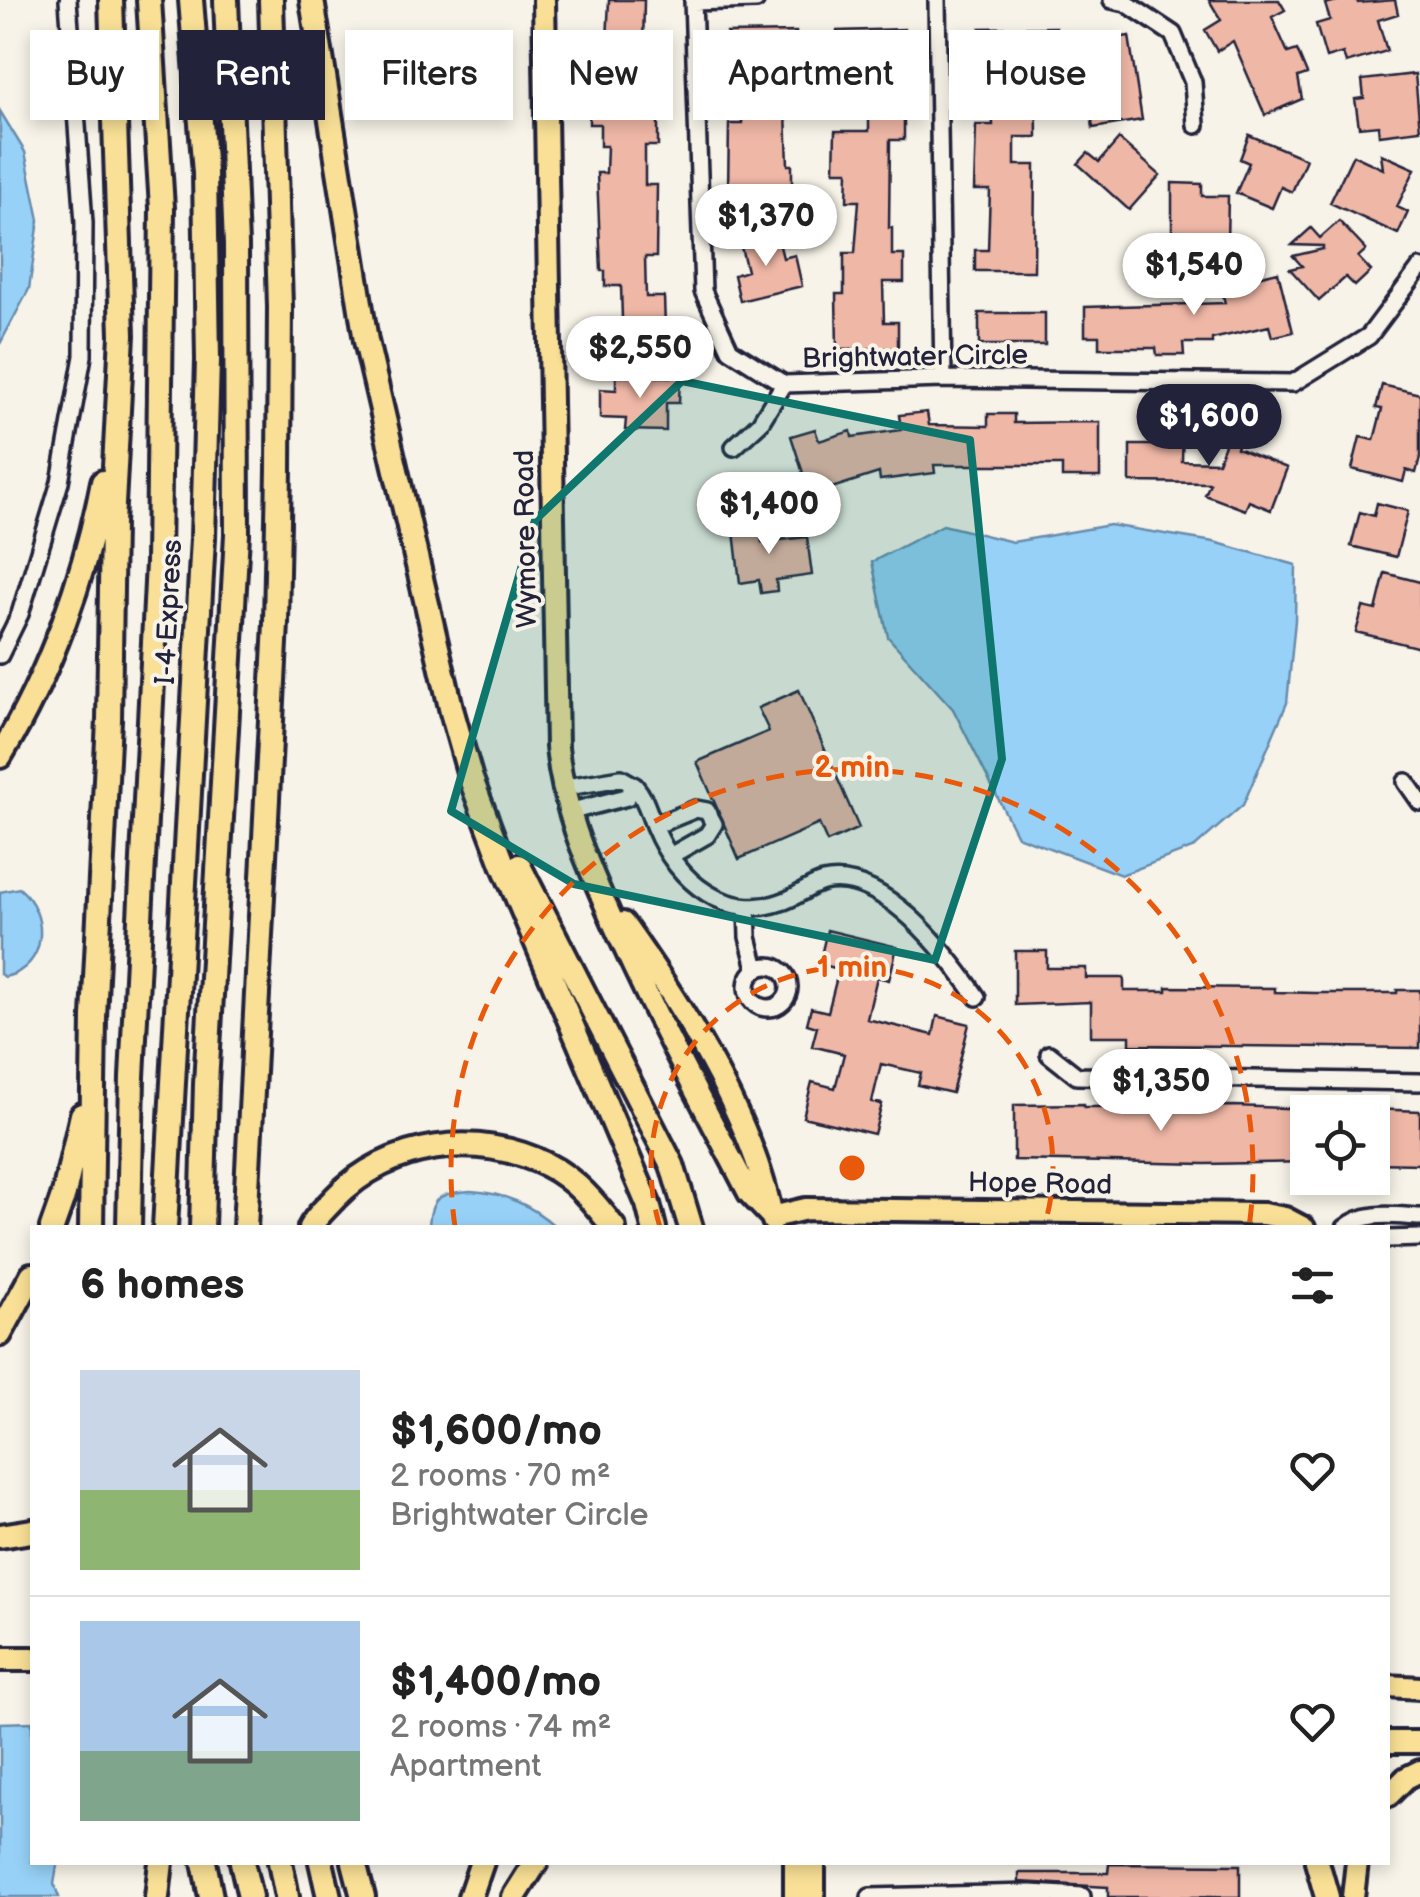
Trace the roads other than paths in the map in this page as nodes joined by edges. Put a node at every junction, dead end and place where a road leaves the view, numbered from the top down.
1 (68, 0) edge
2 (110, 0) edge
3 (150, 0) edge
4 (191, 0) edge
5 (226, 0) edge
6 (270, 0) edge
7 (312, 0) edge
8 (544, 0) edge
9 (756, 0) edge
10 (936, 0) edge
11 (1112, 0) edge
12 (693, 1) edge
13 (1196, 125) dead end
14 (1420, 268) edge
15 (122, 335) junction
16 (943, 379) junction
17 (784, 384) junction
18 (734, 447) dead end
19 (0, 655) edge
20 (452, 712) junction
21 (0, 756) edge
22 (1406, 782) dead end
23 (635, 786) junction
24 (562, 788) junction
25 (1420, 802) edge
26 (568, 812) junction
27 (654, 826) junction
28 (670, 856) junction
29 (746, 908) junction
30 (756, 968) dead end
31 (977, 996) dead end
32 (94, 1018) junction
33 (1049, 1054) dead end
34 (1420, 1082) edge
35 (1420, 1217) edge
36 (1178, 1220) edge
37 (774, 1222) edge
38 (53, 1225) edge
39 (91, 1225) edge
40 (130, 1225) edge
41 (165, 1225) edge
42 (202, 1225) edge
43 (245, 1225) edge
44 (313, 1225) edge
45 (612, 1225) edge
46 (653, 1225) edge
47 (690, 1225) edge
48 (1298, 1225) edge
49 (1348, 1225) edge
50 (1420, 1238) edge
51 (1390, 1239) edge
52 (30, 1279) edge
53 (0, 1334) edge
54 (30, 1530) edge
55 (0, 1536) edge
56 (1390, 1686) edge
57 (1420, 1688) edge
58 (1390, 1742) edge
59 (1420, 1742) edge
60 (1420, 1771) edge
61 (1390, 1794) edge
62 (161, 1865) edge
63 (205, 1865) edge
64 (243, 1865) edge
65 (281, 1865) edge
66 (322, 1865) edge
67 (355, 1865) edge
68 (481, 1865) edge
69 (534, 1865) edge
70 (796, 1865) edge
71 (814, 1865) edge
72 (1318, 1865) edge
73 (1357, 1865) edge
74 (1082, 1896) edge
75 (157, 1897) edge
76 (212, 1897) edge
77 (250, 1897) edge
78 (287, 1897) edge
79 (330, 1897) edge
80 (363, 1897) edge
81 (470, 1897) edge
82 (514, 1897) edge
83 (795, 1897) edge
84 (814, 1897) edge
85 (870, 1897) edge
86 (1327, 1897) edge
87 (1354, 1897) edge

1 - 19 street
2 - 15 highway
3 - 40 highway
4 - 41 highway, I-4 Express
5 - 42 highway
6 - 43 highway
7 - 20 highway
8 - 24 main road, Wymore Road
9 - 12 street
10 - 16 street
11 - 13 street
12 - 17 street, Brightwater Circle
14 - 16 street, Brightwater Circle
15 - 21 highway
15 - 32 highway
16 - 17 street, Brightwater Circle
17 - 18 street
20 - 46 highway
20 - 47 highway
22 - 25 street
23 - 24 street
23 - 26 street
23 - 27 street
24 - 26 main road, Wymore Road
26 - 37 main road, Wymore Road
27 - 28 street
27 - 28 street
28 - 29 street
29 - 30 street
29 - 31 street
32 - 38 highway
32 - 39 highway
33 - 34 street
35 - 49 street
36 - 37 main road, Hope Road
36 - 48 main road, Hope Road
44 - 45 highway
50 - 51 street
52 - 53 highway
54 - 55 highway
56 - 57 main road
58 - 59 main road
60 - 61 main road
62 - 75 highway
63 - 76 highway
64 - 77 highway
65 - 78 highway
66 - 79 highway
67 - 80 highway
68 - 81 highway
69 - 82 highway
70 - 83 main road
71 - 84 main road
72 - 86 highway
73 - 87 main road
74 - 85 street

